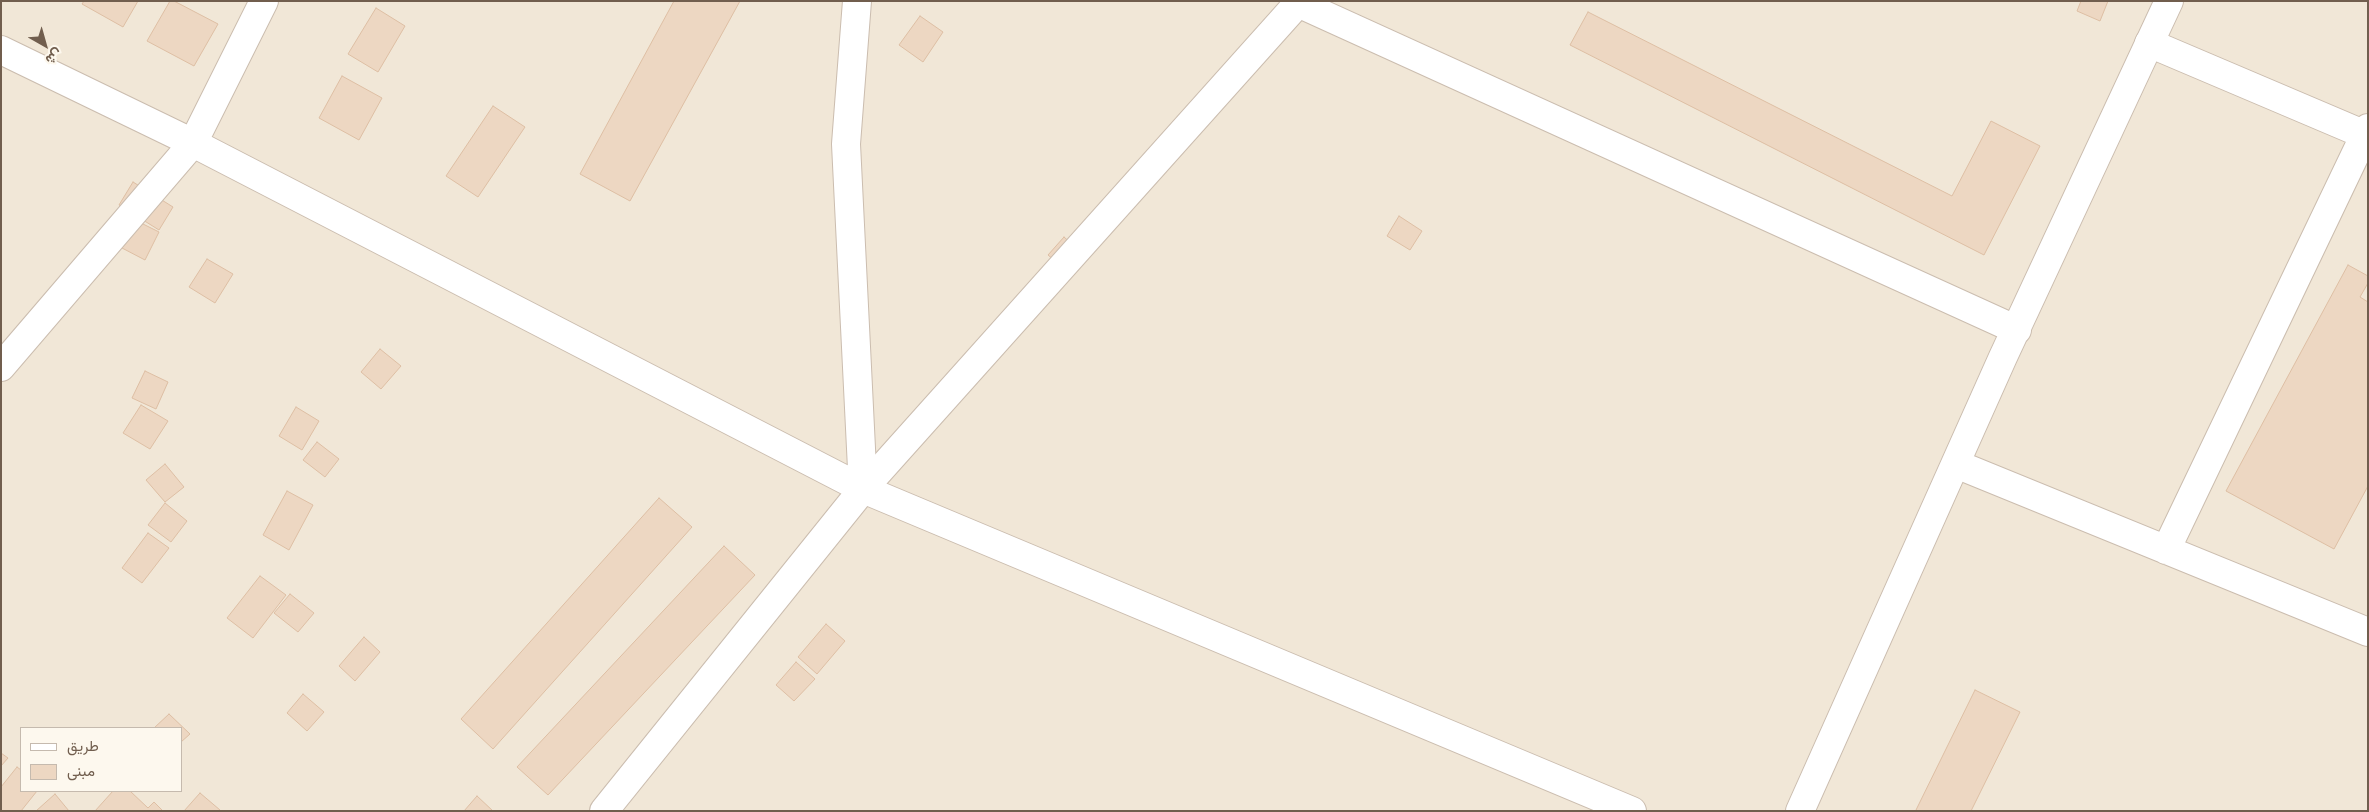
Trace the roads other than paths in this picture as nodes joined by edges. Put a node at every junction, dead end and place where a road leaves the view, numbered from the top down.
1 (264, 1) edge
2 (857, 1) edge
3 (2169, 1) edge
4 (1299, 2) edge
5 (2149, 43) junction
6 (1, 50) edge
7 (2367, 133) edge
8 (193, 143) junction
9 (2017, 330) junction
10 (1, 367) edge
11 (1956, 464) junction
12 (863, 489) junction
13 (2166, 550) junction
14 (2368, 632) edge
15 (604, 811) edge
16 (1632, 811) edge
17 (1800, 811) edge

1 - 8 street
2 - 12 street
3 - 5 street
4 - 9 street
4 - 12 street
5 - 7 street
5 - 9 street
6 - 8 street
7 - 13 street
8 - 10 street
8 - 12 street
9 - 11 street
11 - 13 street
11 - 17 street
12 - 15 street
12 - 16 street
13 - 14 street

